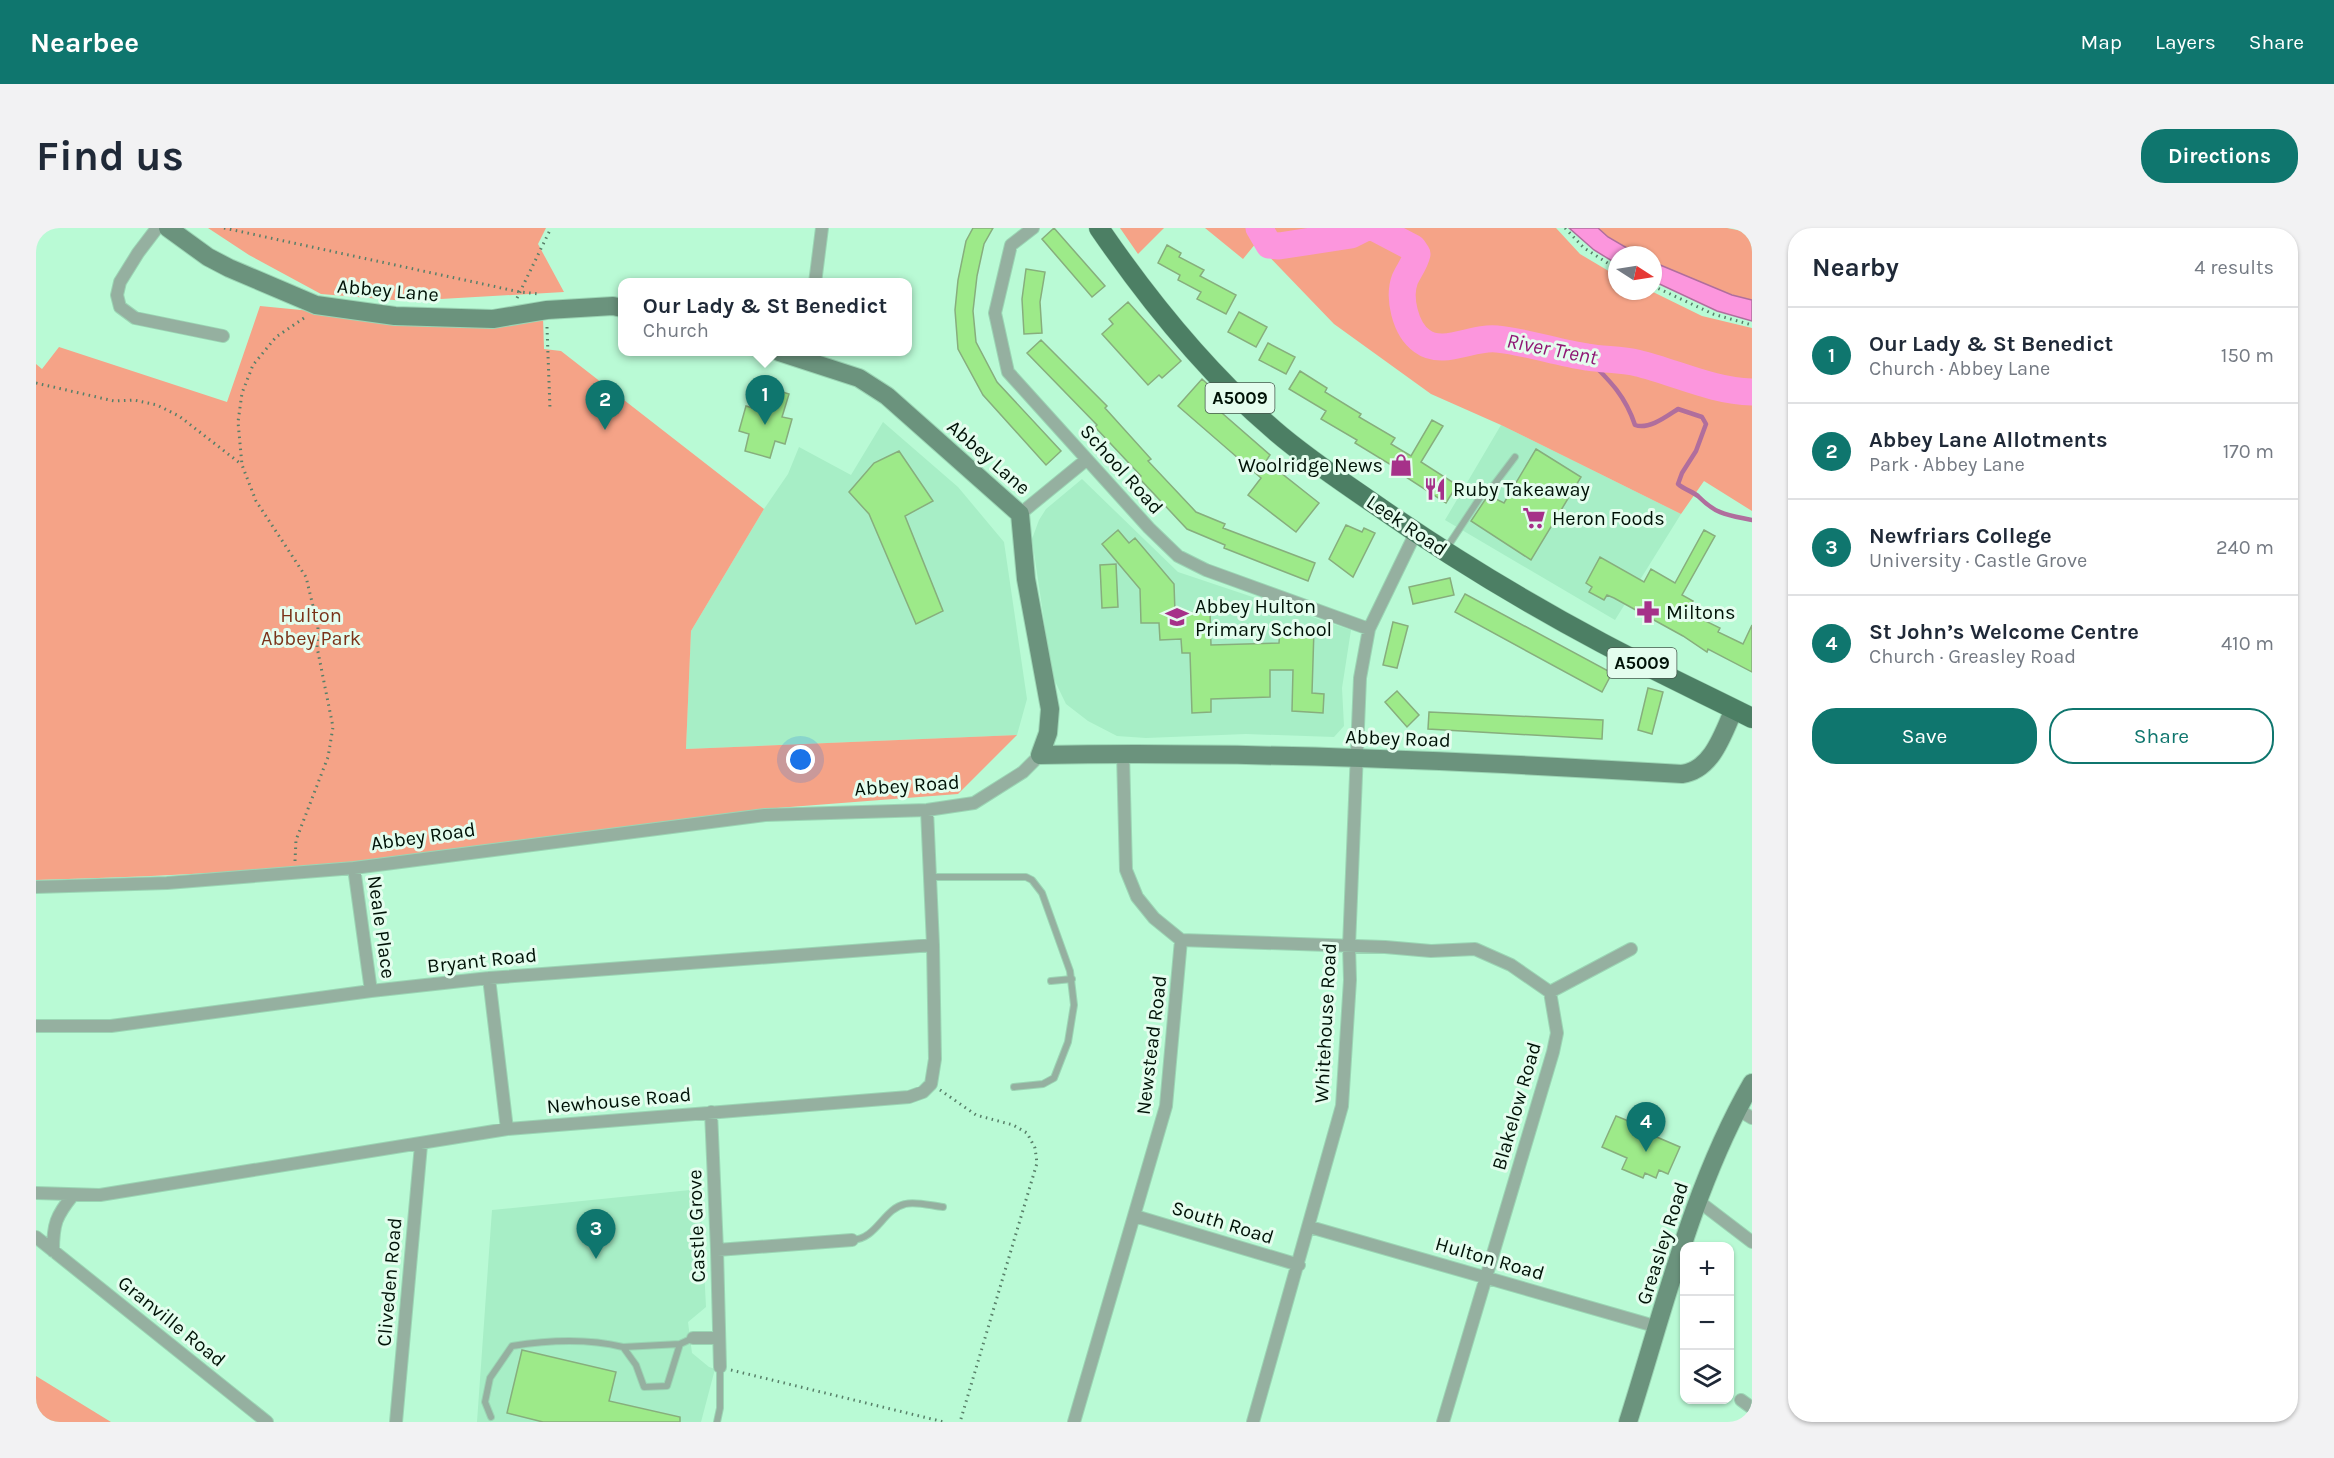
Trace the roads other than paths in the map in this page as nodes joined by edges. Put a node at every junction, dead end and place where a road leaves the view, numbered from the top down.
1 (157, 228) edge
2 (168, 228) edge
3 (822, 228) edge
4 (1033, 228) edge
5 (1099, 228) edge
6 (816, 278) edge
7 (618, 307) edge
8 (224, 336) dead end
9 (799, 356) edge
10 (1515, 457) dead end
11 (1086, 460) junction
12 (1020, 514) junction
13 (1416, 532) junction
14 (1446, 551) junction
15 (1369, 629) junction
16 (1734, 709) junction
17 (1752, 718) edge
18 (1123, 754) junction
19 (1040, 755) junction
20 (1357, 759) junction
21 (927, 810) junction
22 (354, 868) junction
23 (930, 877) junction
24 (36, 887) edge
25 (1181, 940) junction
26 (933, 945) junction
27 (1349, 946) junction
28 (1631, 949) dead end
29 (489, 978) junction
30 (1072, 980) junction
31 (1051, 981) dead end
32 (371, 991) junction
33 (1550, 992) junction
34 (36, 1026) edge
35 (1752, 1083) edge
36 (1014, 1087) dead end
37 (711, 1112) junction
38 (1744, 1114) edge
39 (507, 1129) junction
40 (421, 1145) junction
41 (36, 1193) edge
42 (73, 1195) junction
43 (1697, 1200) junction
44 (943, 1207) dead end
45 (1135, 1215) junction
46 (1310, 1227) junction
47 (36, 1238) edge
48 (852, 1240) joint
49 (1752, 1242) edge
50 (717, 1250) junction
51 (53, 1251) junction
52 (1299, 1265) junction
53 (1486, 1277) junction
54 (1658, 1327) junction
55 (693, 1338) joint
56 (719, 1338) junction
57 (680, 1344) junction
58 (623, 1347) junction
59 (720, 1367) joint
60 (1741, 1400) dead end
61 (1752, 1408) edge
62 (491, 1417) dead end
63 (267, 1422) edge
64 (396, 1422) edge
65 (717, 1422) edge
66 (1074, 1422) edge
67 (1254, 1422) edge
68 (1443, 1422) edge
69 (1628, 1422) edge

1 - 8 street
2 - 7 street, Abbey Lane
3 - 6 street
4 - 11 street, School Road
5 - 13 main road, Leek Road / A5009
9 - 12 street, Abbey Lane
10 - 14 lane
11 - 12 street
11 - 15 street, School Road
12 - 19 street, Abbey Lane
13 - 14 main road, Leek Road / A5009
13 - 15 street
14 - 16 main road, Leek Road / A5009
15 - 20 street
16 - 17 main road, Leek Road / A5009
16 - 20 street, Abbey Road
18 - 19 street, Abbey Road
18 - 20 street, Abbey Road
18 - 25 street
19 - 21 street, Abbey Road
20 - 27 street, Whitehouse Road
21 - 22 street, Abbey Road
21 - 23 street
22 - 24 street, Abbey Road
22 - 32 street, Neale Place
23 - 26 street
23 - 30 lane
25 - 27 street
25 - 45 street, Newstead Road
26 - 29 street, Bryant Road
26 - 37 street, Newhouse Road
27 - 33 street
27 - 46 street, Whitehouse Road
28 - 33 street
29 - 32 street, Bryant Road
29 - 39 street
30 - 31 lane
30 - 36 lane
32 - 34 street, Bryant Road
33 - 53 street, Blakelow Road
35 - 38 street, Greasley Road
37 - 39 street, Newhouse Road
37 - 50 street, Castle Grove
38 - 43 street, Greasley Road
39 - 40 street, Newhouse Road
40 - 42 street, Newhouse Road
40 - 64 street, Cliveden Road
41 - 42 street, Newhouse Road
42 - 51 street
43 - 49 street
43 - 54 street, Greasley Road
44 - 48 lane
45 - 52 street, South Road
45 - 66 street, Newstead Road
46 - 52 street, Whitehouse Road
46 - 53 street, Hulton Road
47 - 51 street, Granville Road
48 - 50 street
50 - 56 street, Castle Grove
51 - 63 street, Granville Road
52 - 67 street, Whitehouse Road
53 - 54 street, Hulton Road
53 - 68 street, Blakelow Road
54 - 69 street, Greasley Road
55 - 56 street
55 - 57 lane
56 - 59 street, Castle Grove
57 - 58 lane
57 - 58 lane
58 - 62 lane
59 - 65 lane
60 - 61 street

